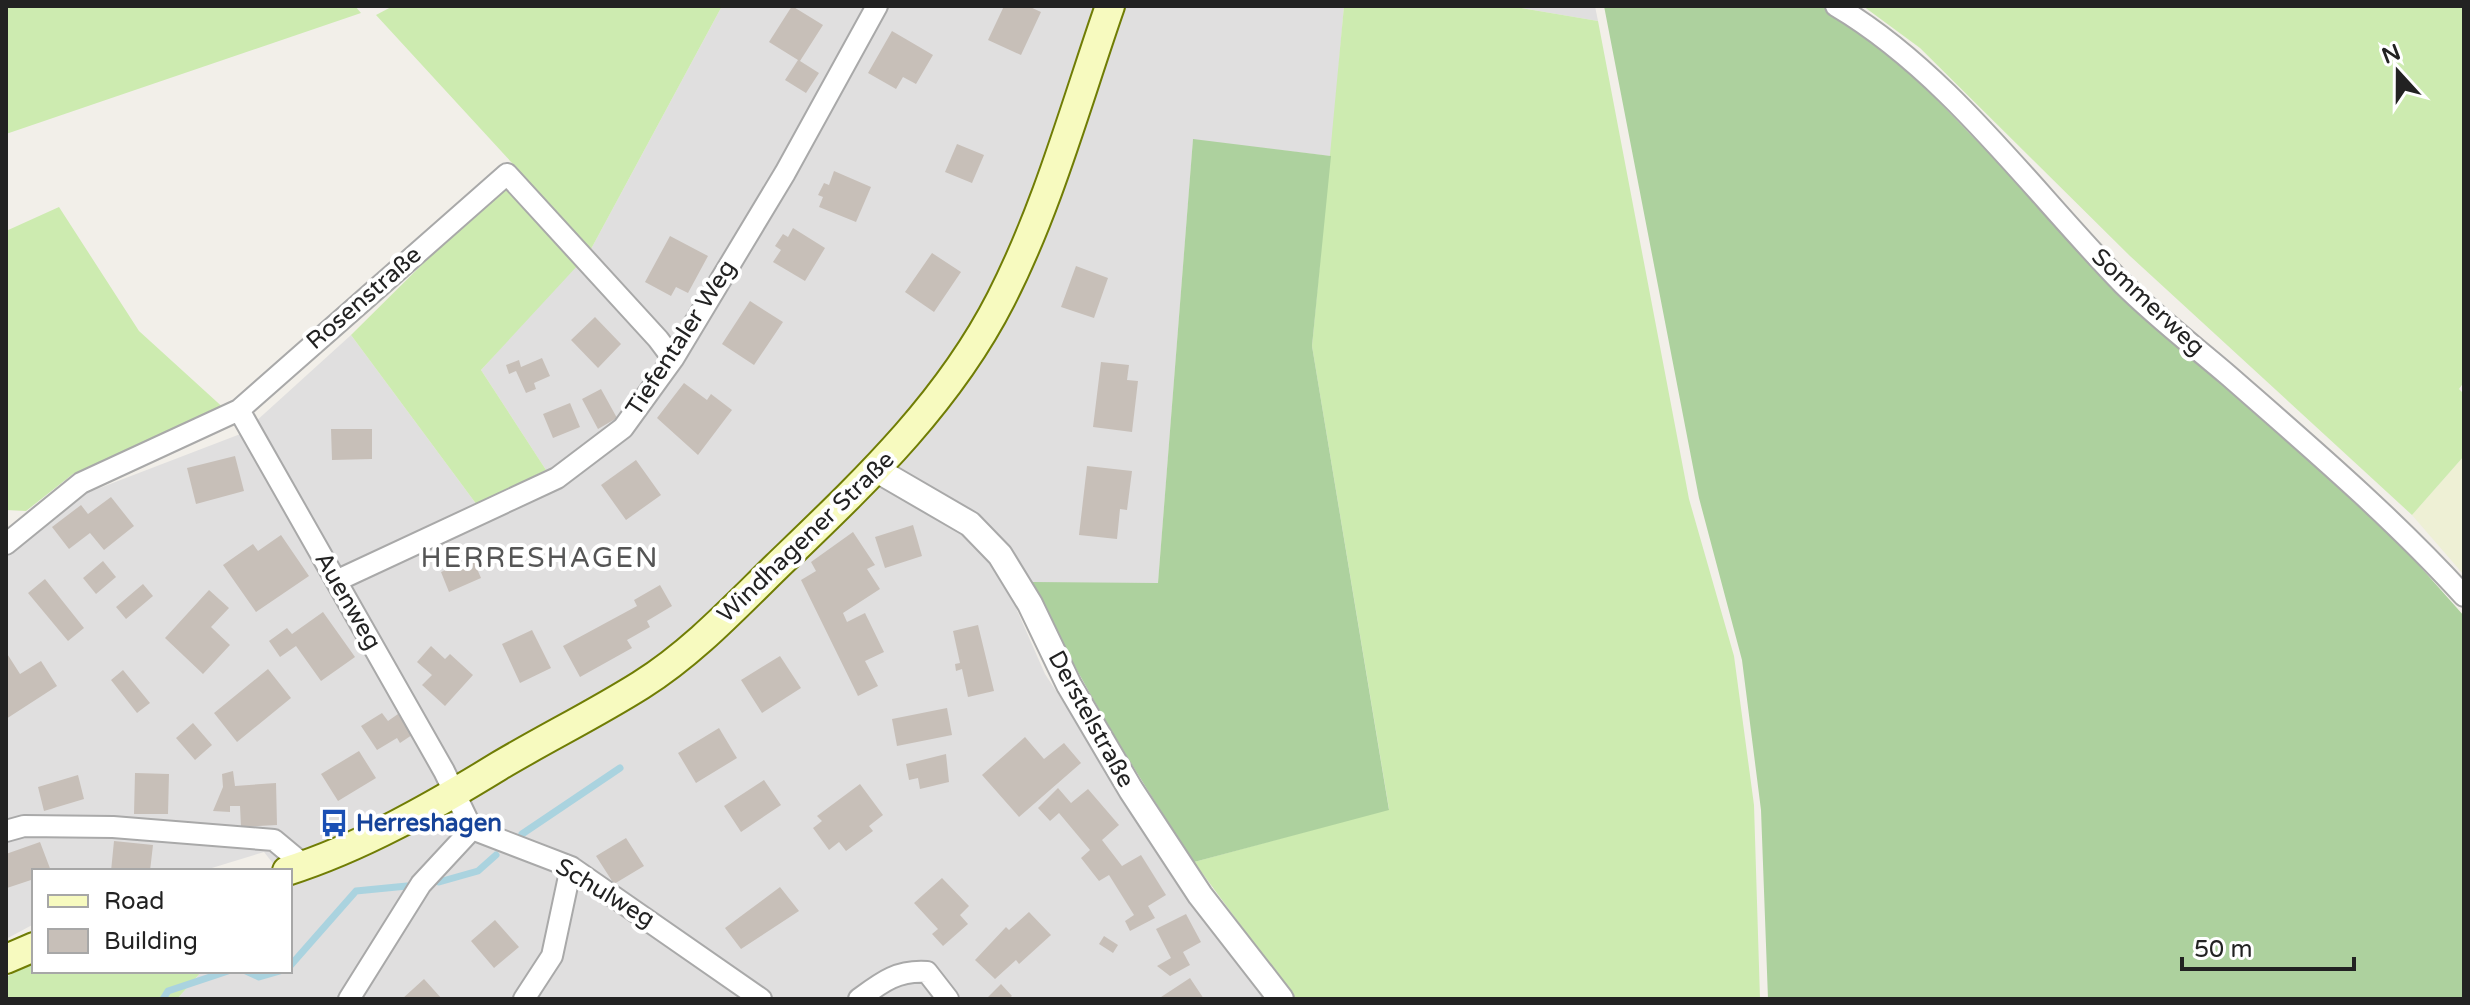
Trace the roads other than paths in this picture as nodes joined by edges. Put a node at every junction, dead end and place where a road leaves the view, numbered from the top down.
1 (877, 6) edge
2 (1110, 6) edge
3 (1836, 6) edge
4 (673, 359) junction
5 (239, 410) junction
6 (877, 470) junction
7 (6, 544) edge
8 (336, 581) junction
9 (2464, 596) edge
10 (454, 794) junction
11 (472, 829) junction
12 (6, 831) edge
13 (571, 867) junction
14 (296, 868) edge
15 (32, 948) edge
16 (6, 959) edge
17 (349, 999) edge
18 (524, 999) edge
19 (761, 999) edge
20 (859, 999) edge
21 (948, 999) edge
22 (1281, 999) edge

1 - 4 street, Tiefentaler Weg
2 - 6 main road, Windhagener Straße
3 - 9 street, Sommerweg
4 - 5 street, Rosenstraße
4 - 8 street, Tiefentaler Weg
5 - 7 street, Rosenstraße
5 - 8 street, Auenweg
6 - 10 main road, Windhagener Straße
6 - 22 street, Derstelstraße
8 - 10 street, Auenweg
10 - 11 street
10 - 14 main road, Windhagener Straße
11 - 13 street, Schulweg
11 - 17 street
12 - 14 street
13 - 18 street
13 - 19 street, Schulweg
15 - 16 main road
20 - 21 street

